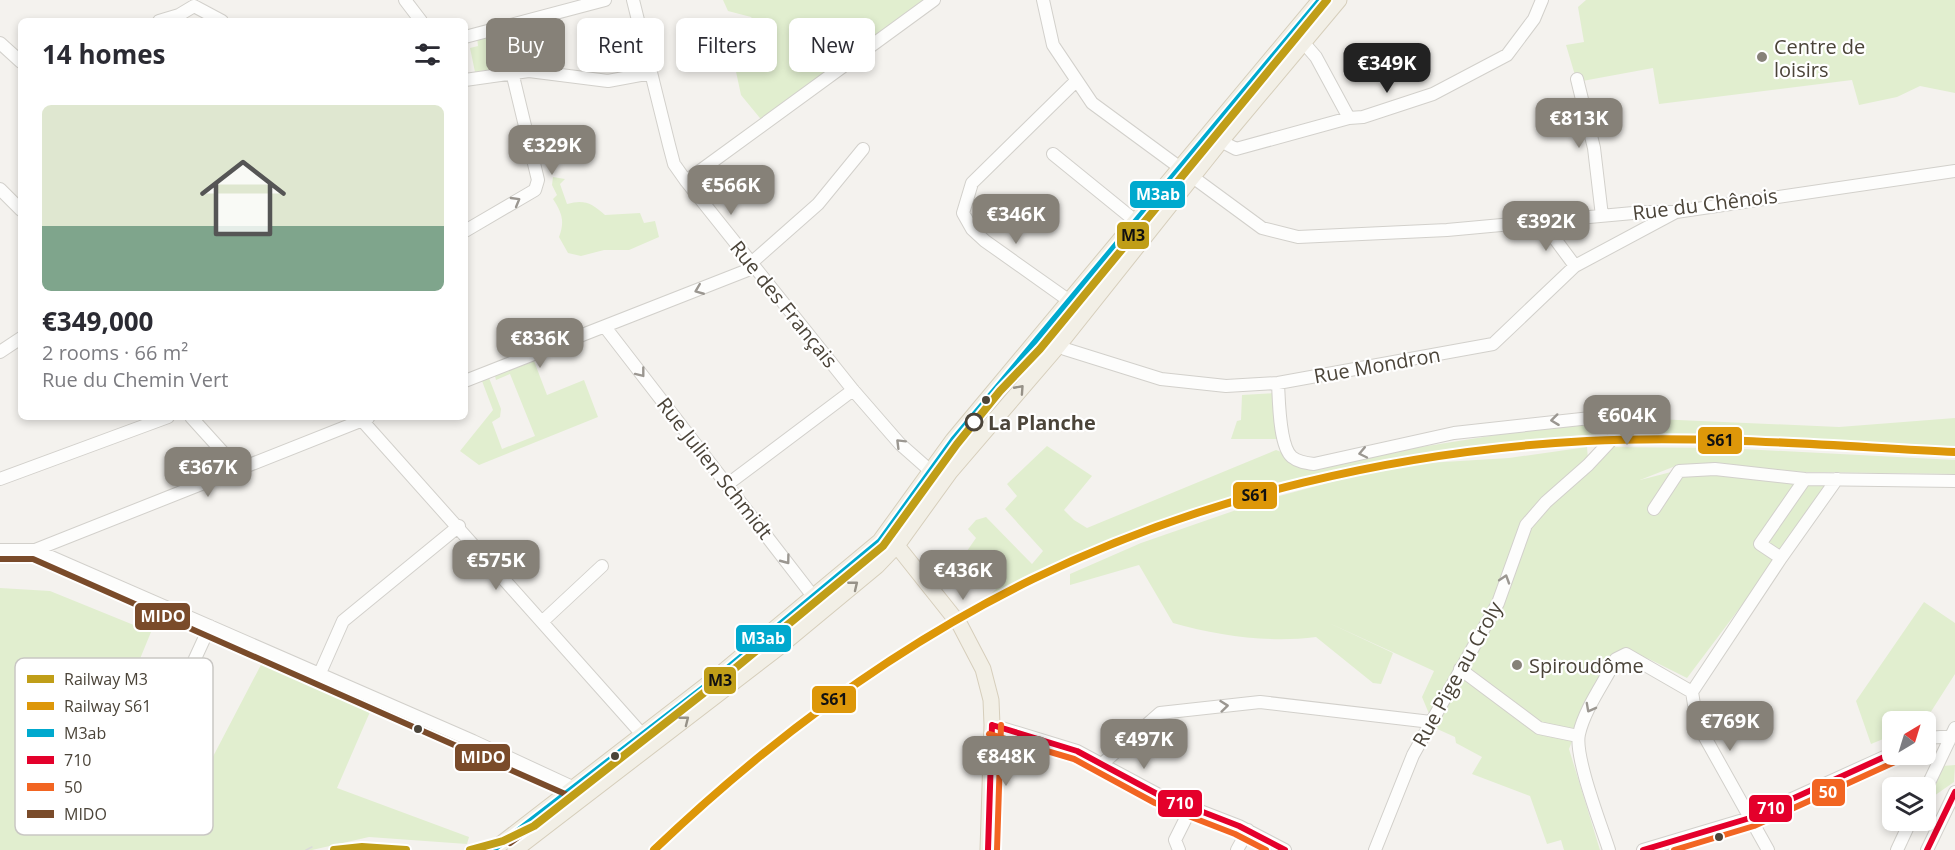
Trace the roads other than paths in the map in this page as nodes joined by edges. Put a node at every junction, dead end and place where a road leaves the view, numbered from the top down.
1 (405, 0) edge
2 (605, 0) edge
3 (633, 0) edge
4 (934, 0) edge
5 (1043, 0) edge
6 (1320, 0) edge
7 (1339, 0) edge
8 (1542, 0) edge
9 (193, 3) edge
10 (168, 18) edge
11 (217, 18) edge
12 (419, 18) edge
13 (638, 18) edge
14 (468, 36) edge
15 (1303, 42) junction
16 (0, 43) edge
17 (18, 59) edge
18 (512, 72) joint
19 (537, 72) edge
20 (651, 72) joint
21 (468, 79) edge
22 (1577, 79) dead end
23 (1076, 82) junction
24 (1349, 118) junction
25 (1215, 138) junction
26 (863, 149) dead end
27 (1053, 154) dead end
28 (1955, 171) edge
29 (1186, 174) junction
30 (686, 181) junction
31 (0, 189) edge
32 (18, 207) edge
33 (1676, 212) junction
34 (1602, 216) junction
35 (1541, 220) junction
36 (1143, 227) junction
37 (468, 229) edge
38 (752, 266) junction
39 (1575, 266) junction
40 (1071, 302) junction
41 (605, 327) junction
42 (1043, 334) junction
43 (18, 340) edge
44 (1058, 346) junction
45 (1, 349) edge
46 (468, 380) edge
47 (1278, 383) junction
48 (853, 390) junction
49 (160, 420) edge
50 (194, 420) edge
51 (359, 420) edge
52 (366, 420) edge
53 (930, 469) junction
54 (239, 470) junction
55 (0, 479) edge
56 (1805, 479) junction
57 (1837, 479) junction
58 (1955, 481) edge
59 (943, 482) junction
60 (728, 484) junction
61 (1653, 509) dead end
62 (459, 526) junction
63 (886, 534) junction
64 (898, 544) junction
65 (0, 550) edge
66 (35, 550) junction
67 (1781, 558) junction
68 (602, 566) dead end
69 (877, 566) junction
70 (915, 569) junction
71 (814, 597) junction
72 (824, 610) junction
73 (543, 621) junction
74 (210, 626) junction
75 (195, 658) edge
76 (1460, 669) junction
77 (320, 673) junction
78 (1692, 692) junction
79 (1431, 722) junction
80 (992, 725) junction
81 (1954, 733) edge
82 (1578, 736) junction
83 (1936, 736) edge
84 (647, 741) junction
85 (1882, 758) edge
86 (1102, 764) junction
87 (1932, 777) edge
88 (583, 791) junction
89 (1955, 792) edge
90 (1191, 808) junction
91 (1750, 818) junction
92 (1248, 830) junction
93 (1906, 831) edge
94 (1679, 845) edge
95 (493, 850) edge
96 (515, 850) edge
97 (988, 850) edge
98 (1179, 850) edge
99 (1237, 850) edge
100 (1285, 850) edge
101 (1375, 850) edge
102 (1608, 850) edge
103 (1643, 850) edge
104 (1768, 850) edge
105 (1897, 850) edge
106 (1927, 850) edge

1 - 12 street
2 - 14 street
3 - 13 street, Rue des Français
4 - 30 street
5 - 23 street, Rue du Chênois
6 - 25 main road
7 - 15 main road
8 - 24 street
9 - 10 street
9 - 11 street
15 - 24 street
15 - 25 main road
16 - 17 street
18 - 21 street
37 -> 18 street
19 - 20 street
20 - 30 street, Rue des Français
22 - 34 street
23 - 29 street, Rue du Chênois
23 - 40 street
24 - 25 street
25 - 29 main road
26 - 38 street
27 - 36 street
28 - 33 street, Rue du Chênois
29 - 35 street, Rue du Chênois
29 - 36 main road
30 - 38 street, Rue des Français
31 - 32 street
33 - 34 street, Rue du Chênois
33 - 39 street, Rue Mondron
34 - 35 street, Rue du Chênois
35 - 39 street
36 - 40 main road
36 - 44 main road
38 -> 41 street
38 - 48 street, Rue des Français
39 - 47 street, Rue Mondron
40 - 42 main road
41 - 46 street
41 -> 60 street, Rue Julien Schmidt
42 - 44 street, Rue Mondron
42 - 53 main road
43 - 45 street
44 - 47 street, Rue Mondron
59 -> 44 main road
76 -> 47 street, Rue Pige au Croly
53 -> 48 street, Rue des Français
48 - 60 street
49 - 55 street
50 - 54 street
51 - 54 street
52 - 62 street
53 - 59 street, Rue des Français
53 - 63 main road
54 - 66 street
56 - 57 street
56 - 61 street
56 - 67 street
57 - 58 street
57 - 67 street
59 - 64 main road
60 -> 71 street, Rue Julien Schmidt
62 - 73 street
62 - 77 street
63 - 64 main road
63 - 71 main road
64 - 69 main road
64 - 70 main road
65 - 66 street
66 - 74 street
67 - 78 street
68 - 73 street
69 - 70 main road
72 -> 69 main road
70 - 80 main road
71 - 72 street, Rue Julien Schmidt
71 - 84 main road
84 -> 72 main road
73 - 84 street
74 - 75 street
74 - 77 street
76 - 79 street, Rue Pige au Croly
76 - 82 street
77 - 88 street
78 -> 82 street
78 - 91 street
86 -> 79 street
79 - 101 street, Rue Pige au Croly
80 - 86 street
80 - 97 main road
81 - 83 street
81 - 87 street
82 - 102 street
84 - 88 main road
85 - 91 street
86 - 90 street
88 - 95 main road
88 - 96 main road
89 - 106 street
90 - 92 street
90 - 98 street
91 - 94 street
91 - 104 street
92 - 99 street
92 - 100 street
93 - 105 street
94 - 103 street

